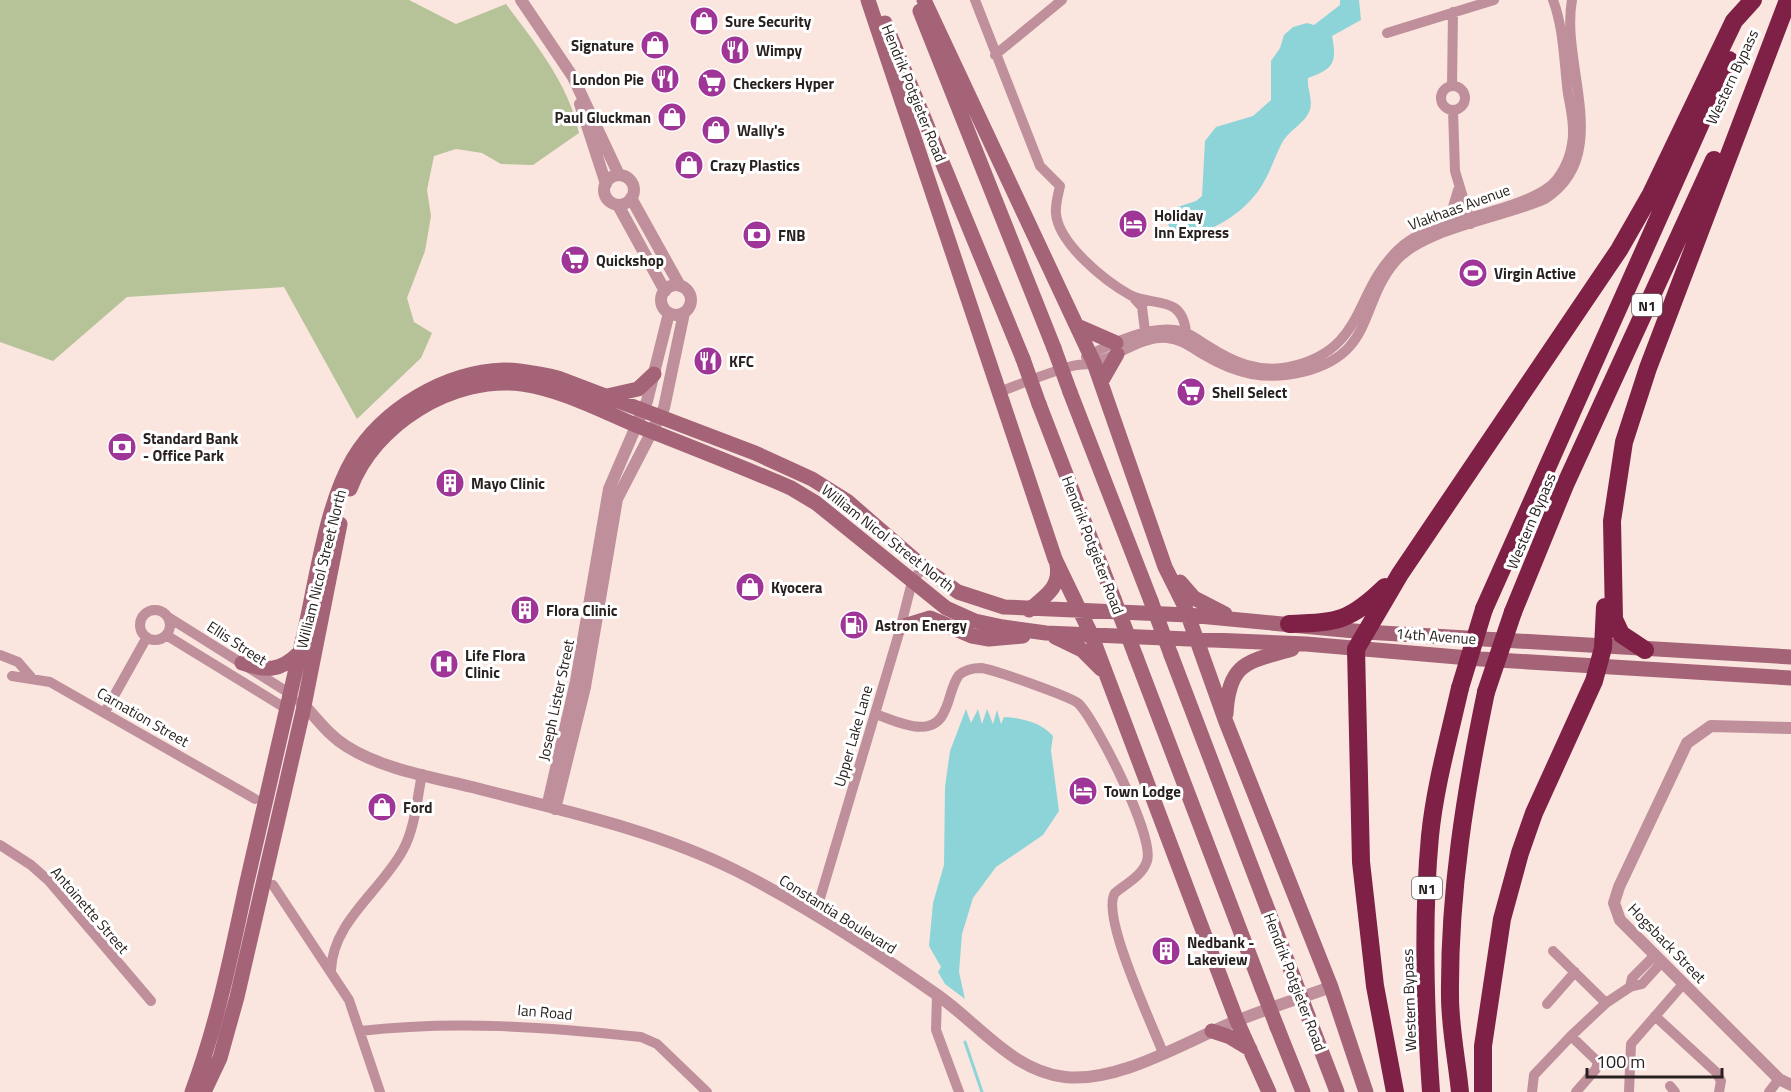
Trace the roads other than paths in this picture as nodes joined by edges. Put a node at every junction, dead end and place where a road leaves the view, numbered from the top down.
1 (521, 0) edge
2 (868, 0) edge
3 (876, 0) edge
4 (916, 0) edge
5 (924, 0) edge
6 (975, 0) edge
7 (1062, 0) edge
8 (1494, 0) edge
9 (1553, 0) edge
10 (1572, 0) edge
11 (1754, 0) edge
12 (1787, 0) edge
13 (1453, 12) junction
14 (1387, 33) dead end
15 (995, 55) junction
16 (579, 94) junction
17 (619, 175) junction
18 (606, 184) junction
19 (1458, 188) junction
20 (631, 198) junction
21 (618, 205) junction
22 (1470, 221) junction
23 (1448, 224) junction
24 (680, 286) junction
25 (665, 291) junction
26 (1132, 296) junction
27 (684, 313) junction
28 (669, 314) junction
29 (1077, 326) junction
30 (1144, 331) junction
31 (1184, 337) junction
32 (1117, 349) junction
33 (1092, 359) junction
34 (654, 374) junction
35 (1101, 382) junction
36 (999, 392) junction
37 (606, 396) junction
38 (644, 411) junction
39 (659, 417) junction
40 (637, 425) junction
41 (652, 431) junction
42 (1611, 558) junction
43 (1055, 559) junction
44 (923, 567) junction
45 (1165, 567) junction
46 (1400, 573) junction
47 (912, 582) junction
48 (1029, 610) junction
49 (1082, 612) junction
50 (1188, 615) junction
51 (168, 618) junction
52 (1249, 621) junction
53 (1289, 624) junction
54 (901, 627) junction
55 (1365, 632) junction
56 (1039, 633) junction
57 (1091, 634) junction
58 (166, 635) junction
59 (147, 637) junction
60 (1197, 642) junction
61 (1306, 644) junction
62 (1603, 648) junction
63 (1356, 649) junction
64 (1645, 650) junction
65 (299, 653) junction
66 (0, 655) edge
67 (1791, 657) edge
68 (242, 663) junction
69 (1598, 667) junction
70 (1105, 674) junction
71 (12, 676) dead end
72 (31, 677) junction
73 (1791, 678) edge
74 (290, 693) junction
75 (285, 708) junction
76 (105, 712) junction
77 (306, 713) junction
78 (875, 714) junction
79 (1226, 722) junction
80 (1791, 728) edge
81 (422, 774) junction
82 (255, 799) dead end
83 (551, 808) junction
84 (0, 845) edge
85 (273, 885) dead end
86 (815, 915) junction
87 (1553, 951) dead end
88 (1658, 958) junction
89 (331, 971) junction
90 (1575, 972) junction
91 (1684, 983) junction
92 (1331, 987) junction
93 (937, 995) junction
94 (151, 1001) dead end
95 (1606, 1003) junction
96 (1547, 1004) dead end
97 (1655, 1016) junction
98 (1237, 1021) junction
99 (360, 1031) junction
100 (1212, 1031) junction
101 (1571, 1036) junction
102 (1250, 1049) junction
103 (1163, 1053) junction
104 (1779, 1079) junction
105 (1791, 1084) edge
106 (192, 1092) edge
107 (204, 1092) edge
108 (380, 1092) edge
109 (706, 1092) edge
110 (959, 1092) edge
111 (1269, 1092) edge
112 (1303, 1092) edge
113 (1337, 1092) edge
114 (1366, 1092) edge
115 (1395, 1092) edge
116 (1431, 1092) edge
117 (1460, 1092) edge
118 (1483, 1092) edge
119 (1532, 1092) edge
120 (1576, 1092) edge
121 (1629, 1092) edge
122 (1719, 1092) edge
123 (1769, 1092) edge

1 - 16 street
2 - 36 main road
3 - 112 main road, Hendrik Potgieter Road, bridge
4 - 113 main road, Hendrik Potgieter Road, bridge
5 - 29 main road
6 - 15 street, Vlakhaas Avenue
7 - 15 street
8 - 13 street
9 - 22 street, Vlakhaas Avenue
10 - 22 street, Vlakhaas Avenue
11 - 46 highway
11 - 116 highway, Western Bypass / N1, bridge
12 - 42 highway
12 - 117 highway, Western Bypass / N1, bridge
13 - 14 street
13 - 19 street
15 - 26 street, Vlakhaas Avenue
16 - 17 street
16 - 18 street
17 - 18 street
17 - 20 street
18 - 21 street
19 - 22 street
19 - 23 street
20 - 21 street
20 - 24 street
21 - 25 street
22 - 23 street, Vlakhaas Avenue
22 - 31 street, Vlakhaas Avenue
23 - 31 street, Vlakhaas Avenue
24 - 25 street
24 - 27 street
25 - 28 street
26 - 30 street
26 - 31 street, Vlakhaas Avenue
27 - 28 street
27 - 39 street, Joseph Lister Street
28 - 34 street, Joseph Lister Street
29 - 32 main road
29 - 33 main road
30 - 31 street
30 - 32 street
31 - 32 street
32 - 33 street
32 - 35 main road
33 - 35 main road
33 - 36 street
34 - 37 main road
34 - 38 street, Joseph Lister Street
35 - 45 main road
36 - 43 main road
37 - 38 main road, William Nicol Street North
37 - 65 main road, William Nicol Street North
38 - 39 main road, William Nicol Street North
38 - 40 street, Joseph Lister Street
39 - 41 street, Joseph Lister Street
39 - 44 main road, William Nicol Street North
40 - 41 main road, William Nicol Street North
40 - 77 main road, William Nicol Street North
40 - 83 street, Joseph Lister Street
41 - 47 main road, William Nicol Street North
41 - 83 street, Joseph Lister Street
42 - 62 highway
42 - 64 highway
43 - 48 main road
43 - 49 main road
44 - 47 street, Upper Lake Lane
44 - 48 main road, William Nicol Street North
45 - 50 main road
45 - 52 main road
46 - 53 highway
46 - 55 highway
47 - 54 street, Upper Lake Lane
47 - 56 main road, William Nicol Street North
48 - 49 main road, William Nicol Street North
49 - 50 main road, 14th Avenue
49 - 57 main road
50 - 52 main road, 14th Avenue
50 - 60 main road
51 - 58 street
51 - 59 street
51 - 68 street, Ellis Street
52 - 53 main road, 14th Avenue
53 - 55 main road, 14th Avenue
54 - 56 main road
54 - 78 street, Upper Lake Lane
55 - 62 main road, 14th Avenue
55 - 63 highway
56 - 57 main road, William Nicol Street North
56 - 70 main road
57 - 60 main road, 14th Avenue
57 - 70 main road
58 - 59 street
58 - 75 street, Ellis Street
59 - 76 street
60 - 61 main road, 14th Avenue
60 - 79 main road
61 - 63 main road, 14th Avenue
61 - 79 main road
62 - 64 main road, 14th Avenue
62 - 69 highway
63 - 69 main road, 14th Avenue
63 - 115 highway
64 - 67 main road, 14th Avenue
65 - 68 main road
65 - 74 main road, William Nicol Street North
66 - 72 street
68 - 74 street, Ellis Street
69 - 73 main road, 14th Avenue
69 - 118 highway
70 - 98 main road
71 - 72 street, Carnation Street
72 - 76 street, Carnation Street
74 - 75 main road, William Nicol Street North
74 - 77 street, Constantia Boulevard
75 - 77 street, Constantia Boulevard
75 - 106 main road, William Nicol Street North
76 - 82 street, Carnation Street
77 - 81 street, Constantia Boulevard
77 - 107 main road, William Nicol Street North
78 - 86 street, Upper Lake Lane
78 - 103 street
79 - 92 main road
80 - 88 street, Hogsback Street
81 - 83 street, Constantia Boulevard
81 - 89 street
83 - 86 street, Constantia Boulevard
84 - 94 street, Antoinette Street
85 - 89 street
86 - 93 street, Constantia Boulevard
87 - 90 street
88 - 91 street, Hogsback Street
88 - 95 street
89 - 99 street
90 - 95 street
90 - 96 street
91 - 97 street
91 - 104 street, Hogsback Street
92 - 98 street, Constantia Boulevard
92 - 114 main road
93 - 103 street, Constantia Boulevard
93 - 110 street
95 - 101 street
97 - 121 street
97 - 122 street
98 - 100 street, Constantia Boulevard
98 - 102 main road
99 - 108 street
99 - 109 street, Ian Road
100 - 102 main road
100 - 103 street, Constantia Boulevard
101 - 119 street
101 - 120 street
102 - 111 main road
104 - 105 street
104 - 123 street

